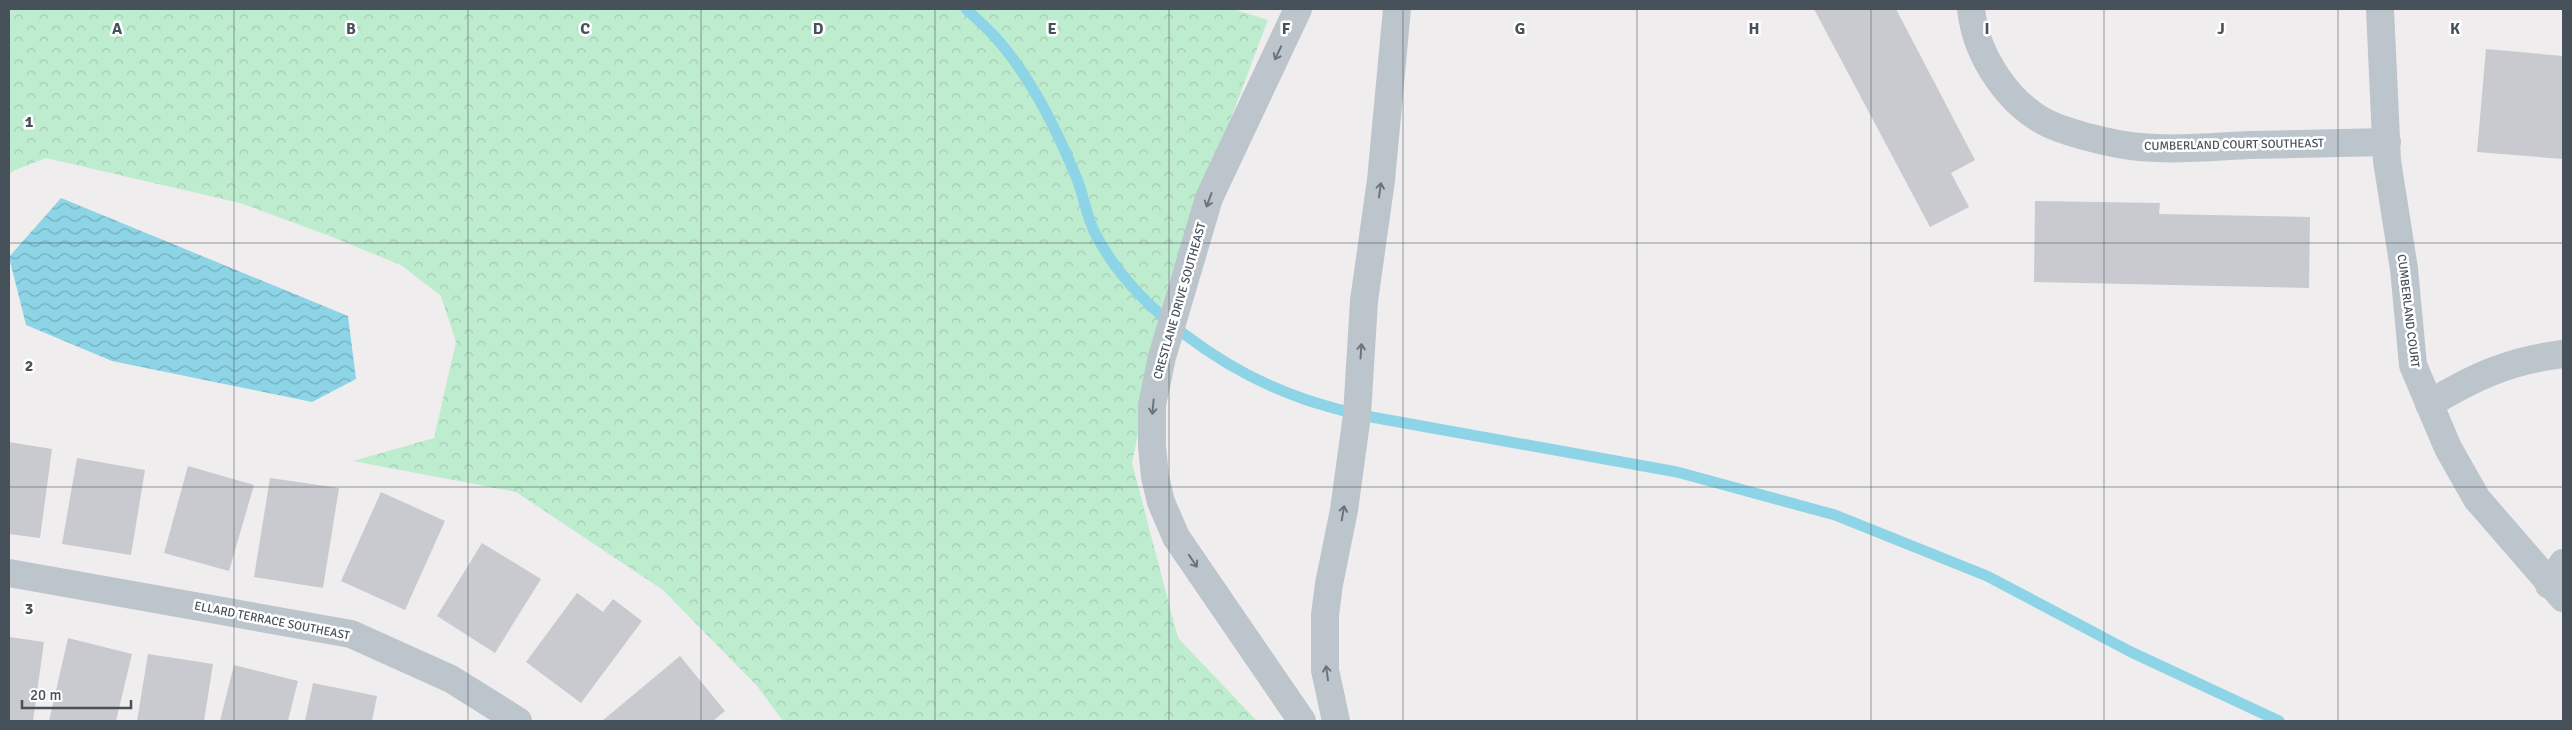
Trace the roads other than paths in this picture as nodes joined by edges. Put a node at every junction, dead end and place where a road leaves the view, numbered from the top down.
1 (1298, 9) edge
2 (1397, 9) edge
3 (1971, 9) edge
4 (2380, 9) edge
5 (2386, 142) junction
6 (2563, 354) edge
7 (2429, 404) junction
8 (9, 572) edge
9 (2559, 582) edge
10 (518, 721) edge
11 (1302, 721) edge
12 (1336, 721) edge

1 -> 11 street, CRESTLANE DRIVE SOUTHEAST
12 -> 2 street
3 - 5 street, CUMBERLAND COURT SOUTHEAST
4 - 5 street, CUMBERLAND COURT
5 - 7 street, CUMBERLAND COURT
6 - 7 street
7 - 9 street, CUMBERLAND COURT
8 - 10 street, ELLARD TERRACE SOUTHEAST

